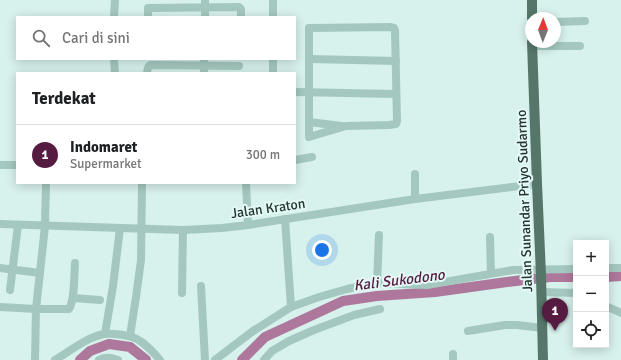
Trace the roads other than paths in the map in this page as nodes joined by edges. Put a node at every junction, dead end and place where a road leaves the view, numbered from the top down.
1 (115, 0) edge
2 (273, 0) edge
3 (532, 0) edge
4 (148, 4) edge
5 (205, 4) edge
6 (532, 12) edge
7 (114, 16) edge
8 (148, 16) edge
9 (205, 16) edge
10 (241, 16) edge
11 (273, 16) edge
12 (585, 21) dead end
13 (561, 22) edge
14 (561, 45) edge
15 (580, 46) dead end
16 (532, 48) edge
17 (310, 59) junction
18 (114, 60) edge
19 (273, 60) edge
20 (396, 62) junction
21 (204, 66) edge
22 (239, 66) dead end
23 (114, 72) edge
24 (148, 72) edge
25 (273, 72) edge
26 (296, 92) edge
27 (309, 92) junction
28 (396, 94) junction
29 (309, 122) junction
30 (346, 126) junction
31 (312, 157) dead end
32 (296, 160) edge
33 (0, 165) edge
34 (16, 165) edge
35 (415, 174) dead end
36 (46, 184) edge
37 (142, 184) edge
38 (246, 184) edge
39 (537, 184) junction
40 (415, 199) junction
41 (285, 219) junction
42 (0, 224) edge
43 (18, 224) junction
44 (248, 225) junction
45 (45, 226) junction
46 (120, 228) junction
47 (142, 228) junction
48 (183, 230) junction
49 (379, 235) dead end
50 (490, 237) dead end
51 (74, 263) dead end
52 (0, 268) edge
53 (609, 268) edge
54 (621, 268) edge
55 (13, 269) junction
56 (573, 269) edge
57 (541, 272) junction
58 (40, 273) junction
59 (491, 273) junction
60 (377, 283) junction
61 (201, 286) dead end
62 (10, 290) dead end
63 (542, 290) junction
64 (182, 293) dead end
65 (573, 293) edge
66 (73, 298) junction
67 (100, 300) dead end
68 (291, 306) junction
69 (0, 307) edge
70 (609, 307) edge
71 (36, 309) junction
72 (380, 309) dead end
73 (621, 313) edge
74 (542, 328) junction
75 (468, 331) dead end
76 (105, 334) junction
77 (130, 336) junction
78 (34, 360) edge
79 (55, 360) edge
80 (100, 360) edge
81 (118, 360) edge
82 (160, 360) edge
83 (205, 360) edge
84 (215, 360) edge
85 (264, 360) edge
86 (543, 360) edge

1 - 7 street
2 - 11 street
3 - 6 main road
4 - 5 street
4 - 8 street
5 - 9 street
5 - 10 street
12 - 13 street
14 - 15 street
16 - 39 main road, Jalan Sunandar Priyo Sudarmo
17 - 20 street
17 - 20 street
17 - 27 street
18 - 23 street
19 - 25 street
20 - 28 street
21 - 22 street
21 - 24 street
26 - 27 street
27 - 28 street
27 - 29 street
28 - 30 street
29 - 30 street
29 - 30 street
31 - 32 street
33 - 34 street
35 - 40 street
36 - 45 street
37 - 47 street
38 - 44 street
39 - 40 street, Jalan Kraton
39 - 57 main road, Jalan Sunandar Priyo Sudarmo
40 - 41 street, Jalan Kraton
41 - 44 street, Jalan Kraton
41 - 68 street
42 - 43 street, Jalan Kraton
43 - 45 street, Jalan Kraton
43 - 55 street
44 - 48 street, Jalan Kraton
45 - 46 street, Jalan Kraton
45 - 58 street
46 - 47 street, Jalan Kraton
46 - 76 street
47 - 48 street, Jalan Kraton
47 - 77 street
48 - 64 street
49 - 60 street
50 - 59 street
51 - 66 street
52 - 55 street
53 - 54 street
55 - 58 street
55 - 62 street
56 - 57 street
57 - 59 street
57 - 63 main road, Jalan Sunandar Priyo Sudarmo
58 - 71 street
59 - 60 street
60 - 68 street
61 - 83 street
63 - 65 street
63 - 74 main road, Jalan Sunandar Priyo Sudarmo
66 - 67 street
66 - 71 street
68 - 84 street
69 - 71 street
70 - 73 street
71 - 78 street
72 - 85 street
74 - 75 street
74 - 86 main road, Jalan Sunandar Priyo Sudarmo
76 - 77 street
76 - 79 street
77 - 82 street
80 - 81 street

